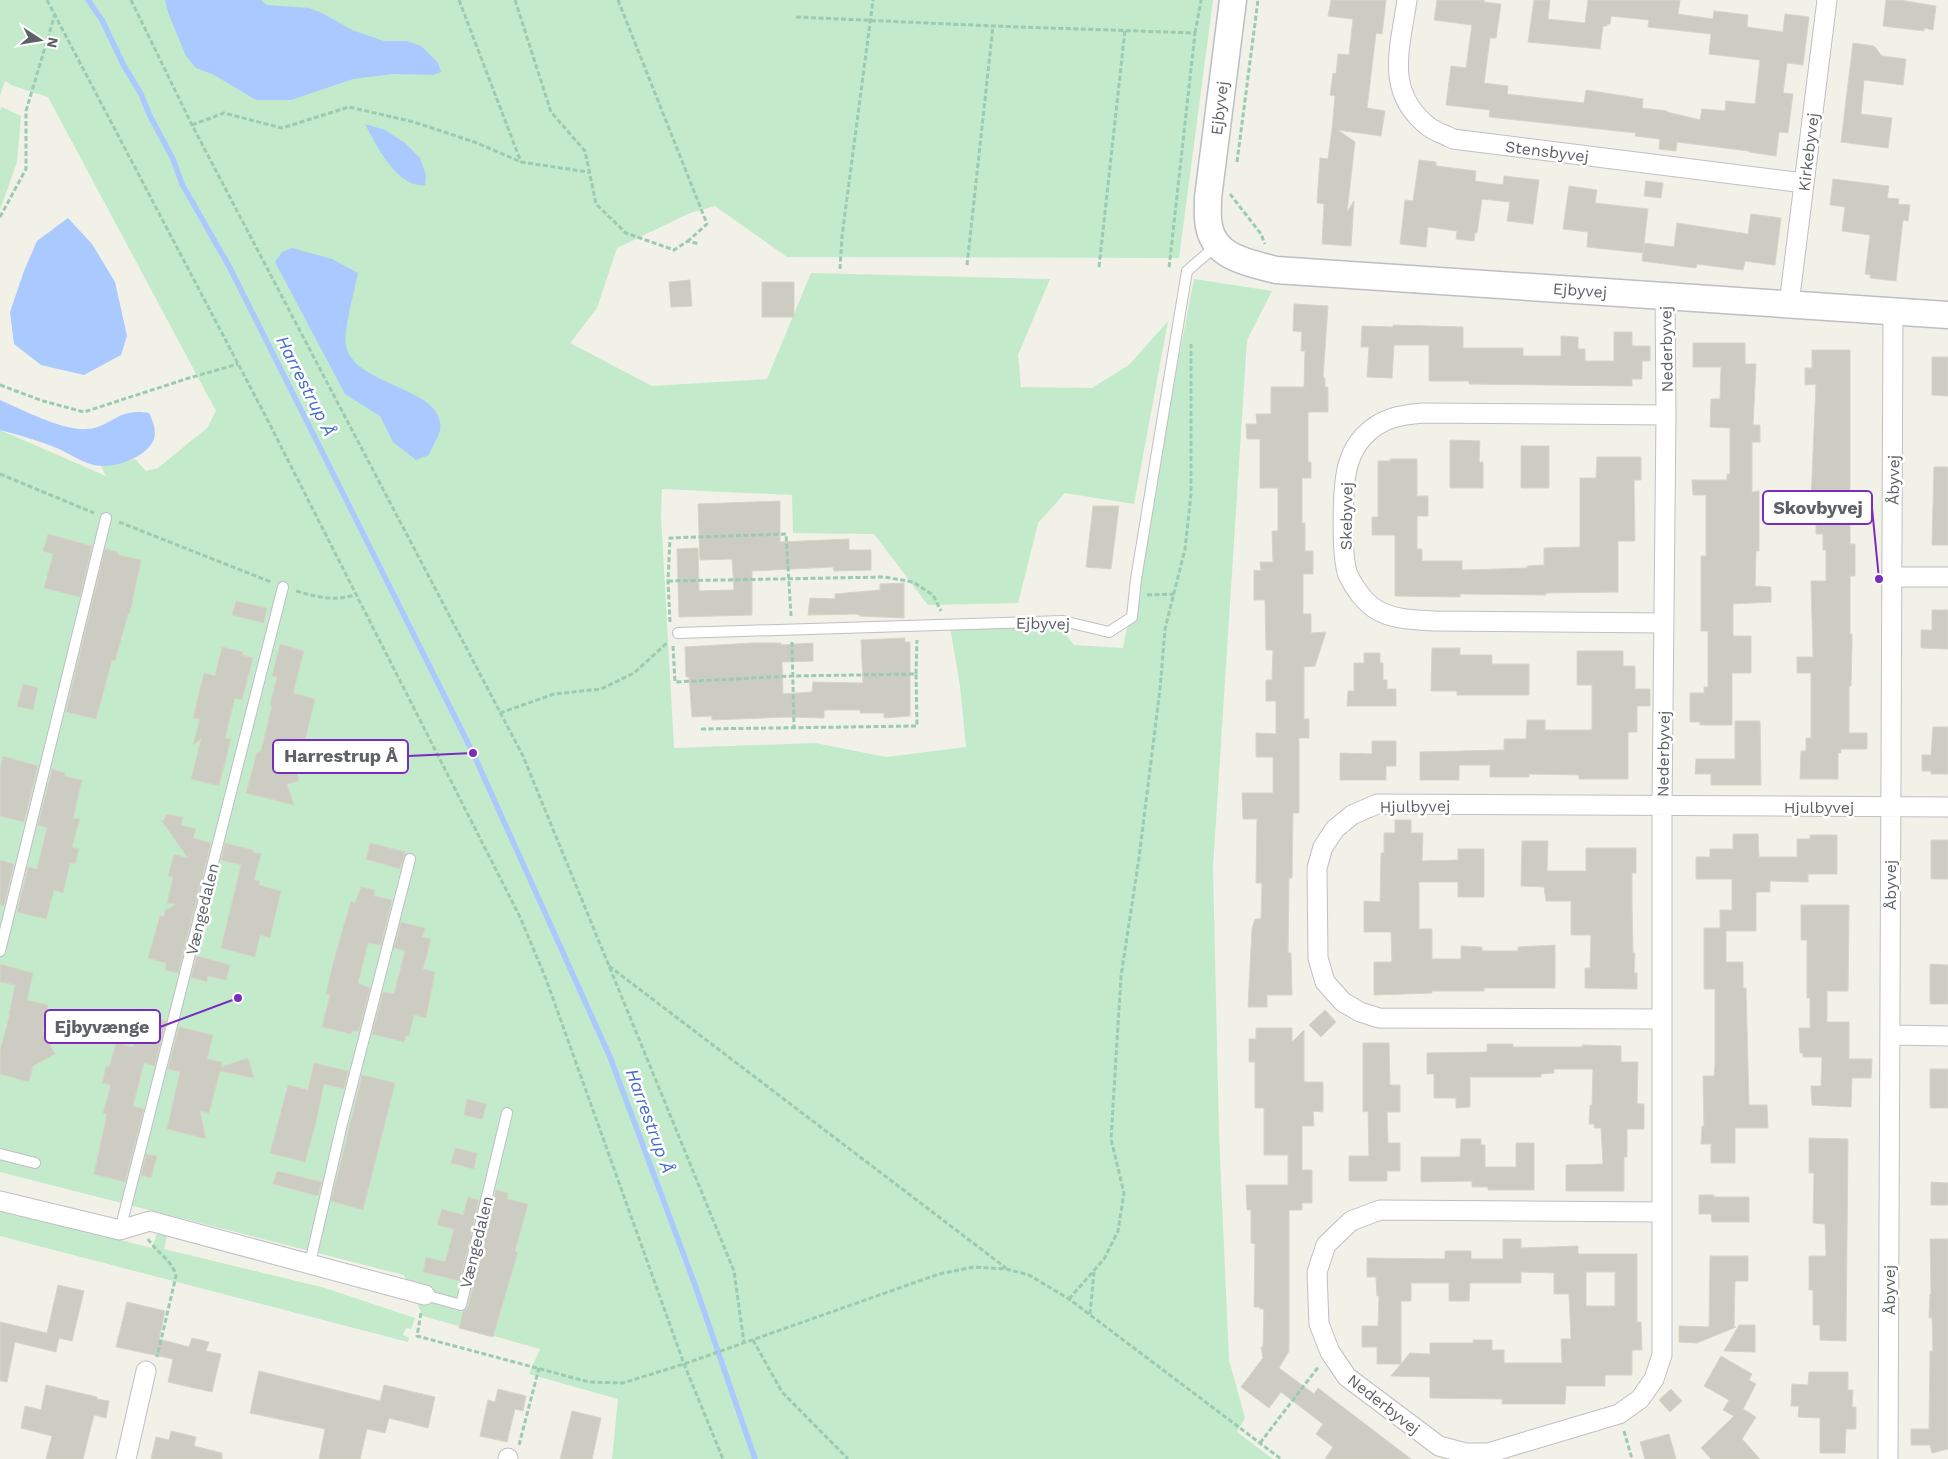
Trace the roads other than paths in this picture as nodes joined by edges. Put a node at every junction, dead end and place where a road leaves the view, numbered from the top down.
1 (1232, 0) edge
2 (1407, 0) edge
3 (1827, 0) edge
4 (1804, 183) junction
5 (1217, 245) junction
6 (1665, 296) junction
7 (1788, 304) junction
8 (1893, 311) junction
9 (1948, 314) edge
10 (1666, 415) junction
11 (106, 518) road end
12 (1891, 577) junction
13 (1948, 578) edge
14 (283, 587) road end
15 (1664, 623) junction
16 (678, 633) road end
17 (1662, 806) junction
18 (1890, 807) junction
19 (1948, 807) edge
20 (410, 859) dead end
21 (0, 951) edge
22 (1662, 1019) junction
23 (1890, 1035) junction
24 (1948, 1036) edge
25 (507, 1114) dead end
26 (0, 1154) edge
27 (35, 1162) dead end
28 (0, 1201) edge
29 (1662, 1212) junction
30 (120, 1230) junction
31 (310, 1263) junction
32 (425, 1295) joint
33 (146, 1371) road end
34 (126, 1459) edge
35 (1888, 1459) edge

1 - 5 street, Ejbyvej
2 - 4 street, Stensbyvej
3 - 4 street, Kirkebyvej
4 - 7 street, Kirkebyvej
5 - 6 street, Ejbyvej
5 - 16 lane, Ejbyvej
6 - 7 street, Ejbyvej
6 - 10 street, Nederbyvej
7 - 8 street, Ejbyvej
8 - 9 street, Ejbyvej
8 - 12 street, Åbyvej
10 - 15 street, Nederbyvej
10 - 15 street, Skebyvej
11 - 21 lane
12 - 13 street
12 - 18 street, Åbyvej
14 - 30 lane, Vængedalen
15 - 17 street, Nederbyvej
17 - 18 street, Hjulbyvej
17 - 22 street, Nederbyvej
17 - 22 street, Hjulbyvej
18 - 19 street, Hjulbyvej
18 - 23 street, Åbyvej
20 - 31 lane
22 - 29 street, Nederbyvej
23 - 24 street
23 - 35 street, Åbyvej
25 - 32 lane, Vængedalen
26 - 27 lane
28 - 30 street, Vængedalen
29 - 29 street, Nederbyvej
30 - 31 street, Vængedalen
31 - 32 street, Vængedalen
33 - 34 street

